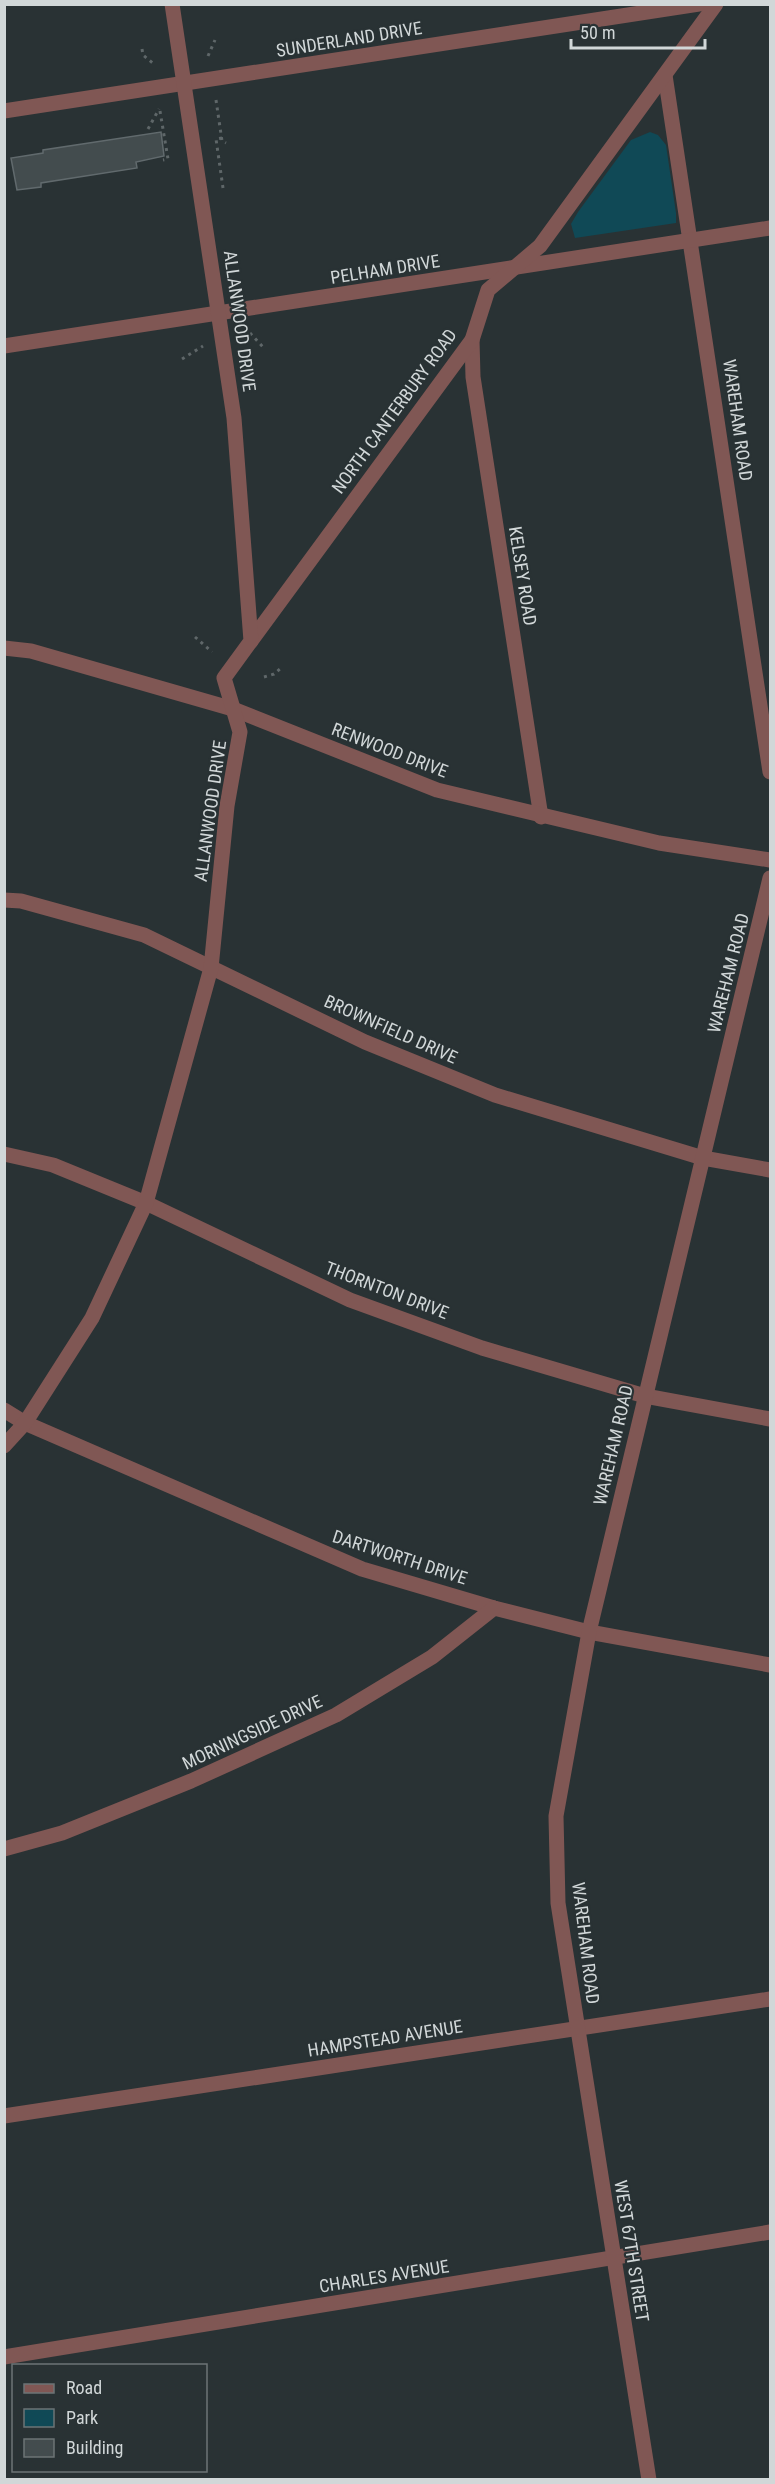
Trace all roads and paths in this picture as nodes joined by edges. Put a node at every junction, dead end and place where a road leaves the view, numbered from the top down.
1 (172, 4) edge
2 (699, 4) edge
3 (716, 4) edge
4 (215, 40) dead end
5 (142, 49) dead end
6 (208, 56) dead end
7 (155, 65) dead end
8 (665, 75) junction
9 (185, 84) junction
10 (216, 100) dead end
11 (4, 111) edge
12 (148, 129) dead end
13 (222, 138) junction
14 (226, 143) dead end
15 (163, 160) dead end
16 (224, 188) dead end
17 (771, 228) edge
18 (691, 240) junction
19 (514, 268) junction
20 (220, 314) junction
21 (250, 333) dead end
22 (472, 340) junction
23 (4, 346) edge
24 (203, 346) dead end
25 (263, 347) dead end
26 (182, 359) dead end
27 (195, 636) dead end
28 (251, 641) junction
29 (4, 648) edge
30 (212, 652) dead end
31 (281, 668) dead end
32 (264, 677) dead end
33 (233, 709) junction
34 (771, 772) edge
35 (541, 817) junction
36 (771, 860) edge
37 (771, 878) edge
38 (4, 900) edge
39 (211, 968) junction
40 (4, 1154) edge
41 (703, 1158) junction
42 (771, 1170) edge
43 (146, 1203) junction
44 (645, 1396) junction
45 (4, 1410) edge
46 (771, 1419) edge
47 (26, 1423) junction
48 (4, 1446) edge
49 (494, 1608) junction
50 (589, 1632) junction
51 (771, 1665) edge
52 (4, 1849) edge
53 (771, 1998) edge
54 (578, 2029) junction
55 (4, 2116) edge
56 (771, 2232) edge
57 (614, 2258) junction
58 (4, 2357) edge
59 (649, 2480) edge

1 - 9 street, ALLANWOOD DRIVE
2 - 9 street, SUNDERLAND DRIVE
3 - 8 street, NORTH CANTERBURY ROAD
4 - 6 path
5 - 7 path
8 - 18 street, WAREHAM ROAD
8 - 19 street, NORTH CANTERBURY ROAD
9 - 11 street, SUNDERLAND DRIVE
9 - 20 street, ALLANWOOD DRIVE
10 - 13 path
12 - 15 path
13 - 14 path
13 - 16 path
17 - 18 street, PELHAM DRIVE
18 - 19 street, PELHAM DRIVE
18 - 34 street, WAREHAM ROAD
19 - 20 street, PELHAM DRIVE
19 - 22 street, NORTH CANTERBURY ROAD
20 - 23 street, PELHAM DRIVE
20 - 28 street, ALLANWOOD DRIVE
21 - 25 path
22 - 28 street, NORTH CANTERBURY ROAD
22 - 35 street, KELSEY ROAD
24 - 26 path
27 - 30 path
28 - 33 street, ALLANWOOD DRIVE
29 - 33 street, RENWOOD DRIVE
31 - 32 path
33 - 35 street, RENWOOD DRIVE
33 - 39 street, ALLANWOOD DRIVE
35 - 36 street, RENWOOD DRIVE
37 - 41 street, WAREHAM ROAD
38 - 39 street, BROWNFIELD DRIVE
39 - 41 street, BROWNFIELD DRIVE
39 - 43 street, ALLANWOOD DRIVE
40 - 43 street, THORNTON DRIVE
41 - 42 street, BROWNFIELD DRIVE
41 - 44 street, WAREHAM ROAD
43 - 44 street, THORNTON DRIVE
43 - 47 street, ALLANWOOD DRIVE
44 - 46 street, THORNTON DRIVE
44 - 50 street, WAREHAM ROAD
45 - 47 street, DARTWORTH DRIVE
47 - 48 street, ALLANWOOD DRIVE
47 - 49 street, DARTWORTH DRIVE
49 - 50 street, DARTWORTH DRIVE
49 - 52 street, MORNINGSIDE DRIVE
50 - 51 street, DARTWORTH DRIVE
50 - 54 street, WAREHAM ROAD
53 - 54 street, HAMPSTEAD AVENUE
54 - 55 street, HAMPSTEAD AVENUE
54 - 57 street, WEST 67TH STREET
56 - 57 street, CHARLES AVENUE
57 - 58 street, CHARLES AVENUE
57 - 59 street, WEST 67TH STREET

